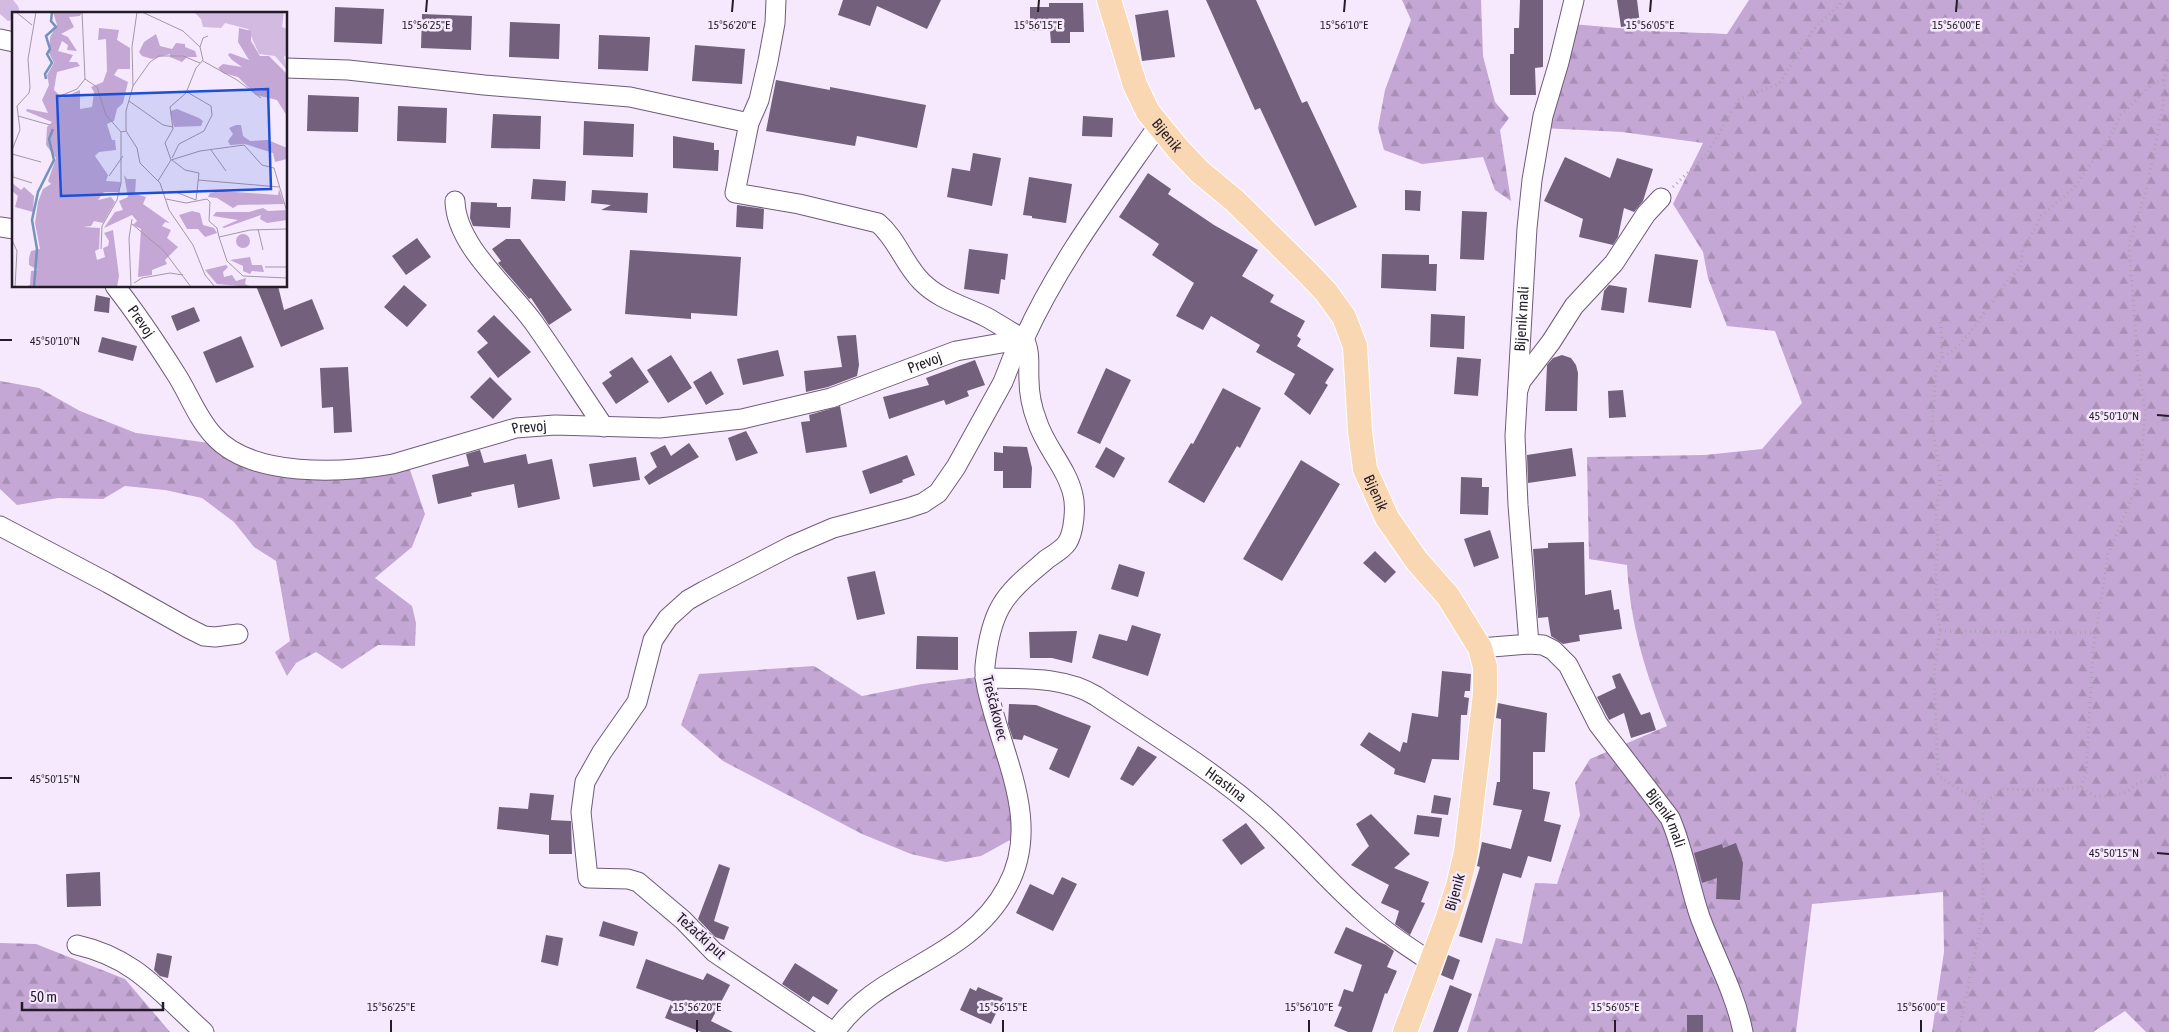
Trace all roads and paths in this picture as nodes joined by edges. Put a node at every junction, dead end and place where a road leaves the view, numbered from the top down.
1 (776, 0) edge
2 (1109, 0) edge
3 (1574, 0) edge
4 (1840, 0) edge
5 (2169, 56) edge
6 (288, 68) edge
7 (2165, 80) junction
8 (749, 123) junction
9 (1158, 126) junction
10 (1661, 198) joint
11 (455, 201) dead end
12 (116, 288) edge
13 (1941, 317) dead end
14 (1024, 340) junction
15 (1942, 357) junction
16 (1517, 394) junction
17 (604, 427) junction
18 (0, 526) edge
19 (1940, 630) junction
20 (2096, 632) junction
21 (238, 634) dead end
22 (1528, 644) junction
23 (1480, 648) junction
24 (985, 678) junction
25 (2169, 774) edge
26 (2081, 787) junction
27 (1983, 804) junction
28 (77, 945) dead end
29 (1431, 962) junction
30 (204, 1032) edge
31 (834, 1032) edge
32 (1405, 1032) edge
33 (1743, 1032) edge
34 (1959, 1032) edge

1 - 8 street
2 - 9 main road, Bijenik
3 - 16 street, Bijenik mali
4 - 10 path
5 - 7 path
6 - 8 street
7 - 15 path
7 - 20 path
8 - 14 street
9 - 14 street
9 - 23 main road, Bijenik
10 - 16 street
11 - 17 street
12 - 17 street, Prevoj
13 - 15 path
14 - 17 street, Prevoj
14 - 24 street, Treščakovec
14 - 31 street, Težački put
15 - 19 path
16 - 22 street, Bijenik mali
18 - 21 street
19 - 20 path
19 - 27 path
20 - 26 path
22 - 23 street, Bijenik mali
22 - 33 street, Bijenik mali
23 - 29 main road, Bijenik
24 - 29 street, Hrastina
24 - 31 street, Treščakovec
25 - 26 path
26 - 27 path
27 - 34 path
28 - 30 street
29 - 32 main road, Bijenik

